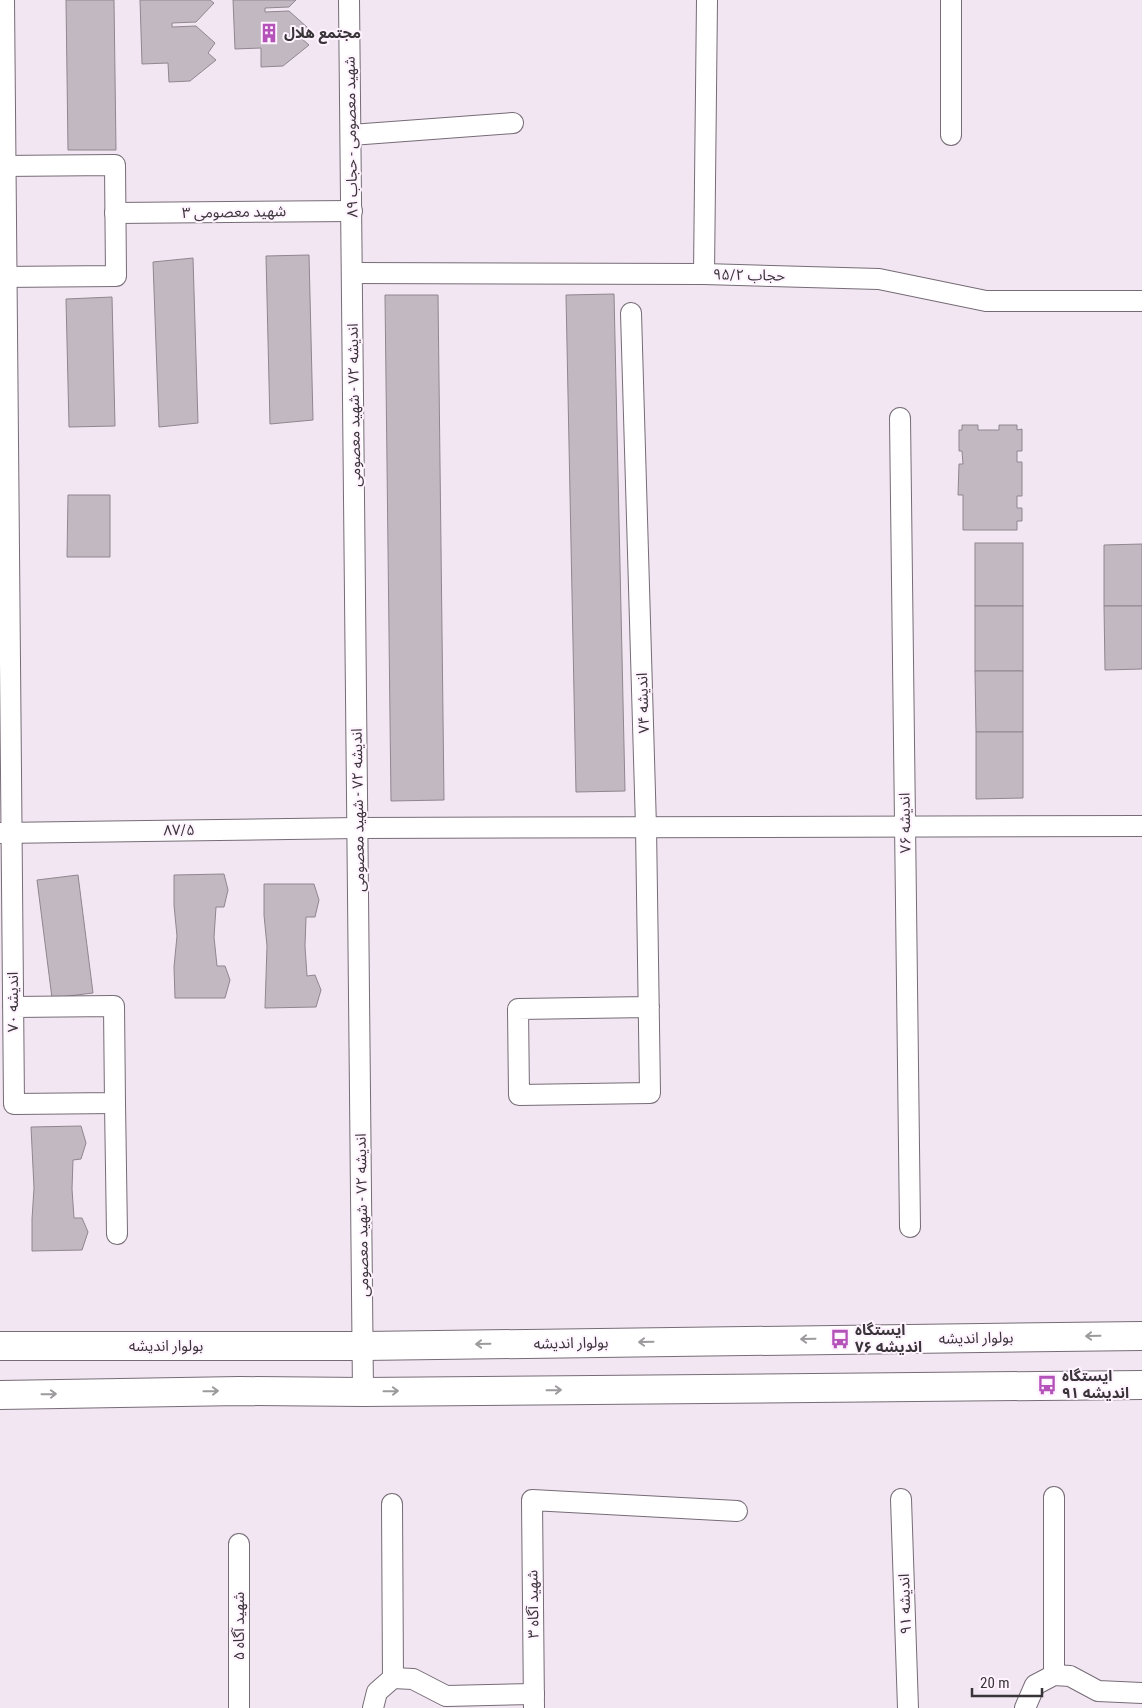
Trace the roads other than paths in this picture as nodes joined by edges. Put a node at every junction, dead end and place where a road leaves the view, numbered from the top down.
1 (4, 0) edge
2 (349, 0) edge
3 (707, 0) edge
4 (951, 0) edge
5 (513, 123) dead end
6 (351, 134) junction
7 (951, 135) dead end
8 (3, 166) edge
9 (352, 211) junction
10 (115, 213) junction
11 (353, 274) junction
12 (704, 274) junction
13 (3, 277) edge
14 (1142, 301) edge
15 (631, 313) dead end
16 (900, 418) dead end
17 (4, 571) edge
18 (5, 667) edge
19 (1142, 826) edge
20 (646, 827) junction
21 (906, 827) junction
22 (358, 828) junction
23 (6, 833) edge
24 (13, 1007) junction
25 (649, 1007) junction
26 (115, 1102) junction
27 (910, 1227) dead end
28 (117, 1234) dead end
29 (1142, 1336) edge
30 (0, 1346) edge
31 (364, 1346) junction
32 (1142, 1385) edge
33 (363, 1392) junction
34 (0, 1395) edge
35 (1054, 1497) dead end
36 (901, 1500) dead end
37 (392, 1504) dead end
38 (737, 1511) dead end
39 (240, 1544) dead end
40 (1054, 1675) junction
41 (393, 1678) junction
42 (1142, 1693) edge
43 (534, 1701) edge
44 (238, 1708) edge
45 (373, 1708) edge
46 (908, 1708) edge
47 (1025, 1708) edge

1 - 8 street, اندیشه ۷۰
2 - 6 street, شهید معصومی - حجاب ۸۹
3 - 12 street
4 - 7 street
5 - 6 street
6 - 9 street, شهید معصومی - حجاب ۸۹
8 - 10 street
8 - 13 street, اندیشه ۷۰
9 - 10 street, شهید معصومی ۳
9 - 11 street, شهید معصومی - حجاب ۸۹
10 - 13 street
11 - 12 street, حجاب ۹۵/۲
11 - 22 street, اندیشه ۷۲ - شهید معصومی
12 - 14 street, حجاب ۹۵/۲
13 - 17 street, اندیشه ۷۰
15 - 20 street, اندیشه ۷۴
16 - 21 street, اندیشه ۷۶
17 - 18 street, اندیشه ۷۰
18 - 23 street, اندیشه ۷۰
19 - 21 street, ۸۷/۵
20 - 21 street, ۸۷/۵
20 - 22 street, ۸۷/۵
20 - 25 street, اندیشه ۷۴
21 - 27 street, اندیشه ۷۶
22 - 23 street, ۸۷/۵
22 - 31 street, اندیشه ۷۲ - شهید معصومی
23 - 24 street, اندیشه ۷۰
24 - 26 street
24 - 26 street, اندیشه ۷۰
25 - 25 street, اندیشه ۷۴
26 - 28 street
29 -> 31 main road, بولوار اندیشه
30 - 31 main road, بولوار اندیشه
31 - 33 street, اندیشه ۷۲ - شهید معصومی
33 -> 32 main road
34 -> 33 main road
35 - 40 street
36 - 46 street, اندیشه ۹۱
37 - 41 street
38 - 43 street, شهید آگاه ۳
39 - 44 street, شهید آگاه ۵
40 - 42 street
40 - 47 street
41 - 43 street
41 - 45 street

